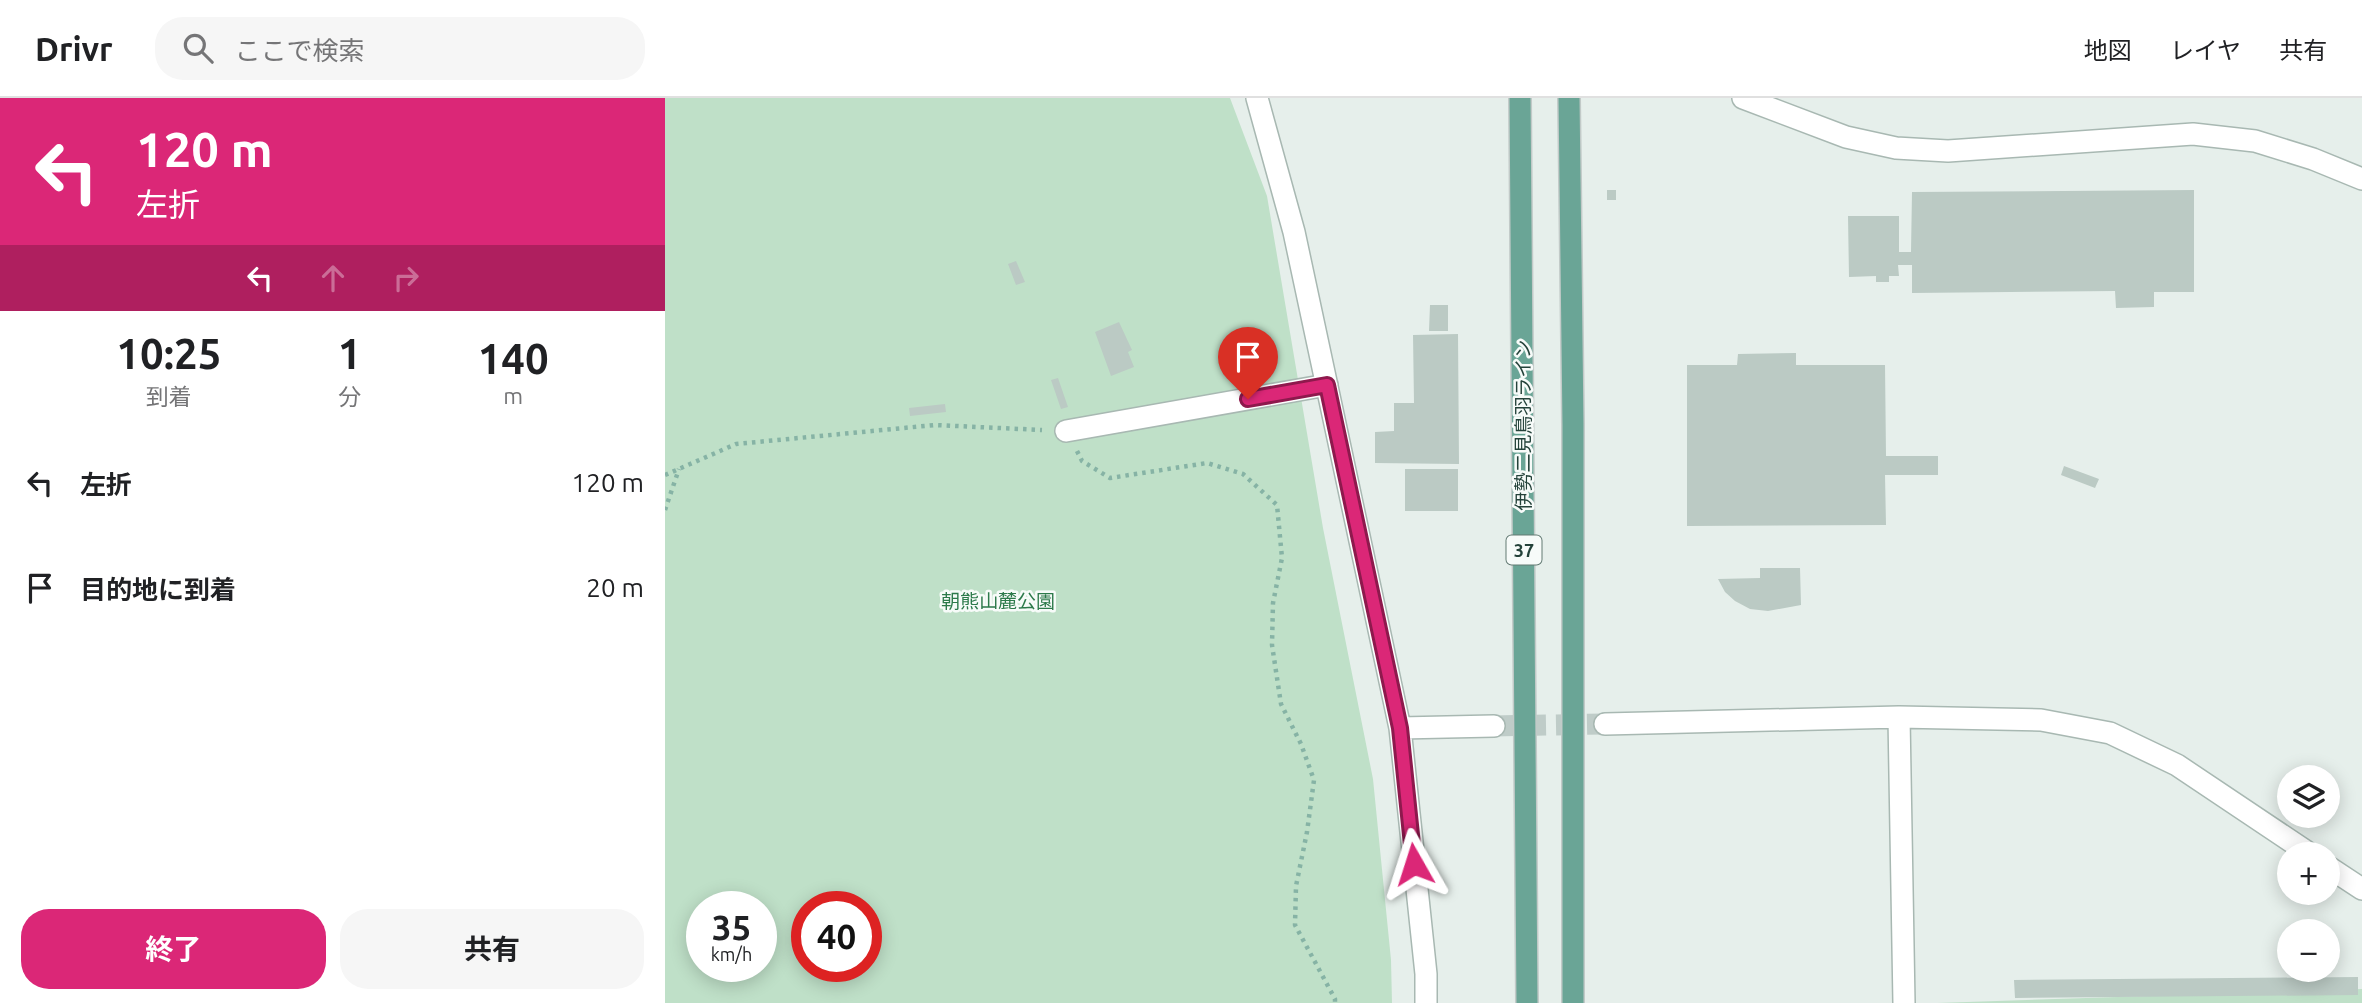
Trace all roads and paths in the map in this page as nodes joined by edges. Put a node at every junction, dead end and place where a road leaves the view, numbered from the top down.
1 (1257, 98) edge
2 (1520, 98) edge
3 (1569, 98) edge
4 (1743, 98) edge
5 (2362, 179) edge
6 (1327, 385) junction
7 (1066, 431) junction
8 (679, 468) junction
9 (665, 475) edge
10 (665, 510) edge
11 (1899, 717) junction
12 (1605, 723) tunnel mouth
13 (1494, 726) tunnel mouth
14 (1400, 728) junction
15 (2292, 842) edge
16 (2340, 875) edge
17 (2362, 889) edge
18 (1335, 1003) edge
19 (1426, 1003) edge
20 (1528, 1003) edge
21 (1573, 1003) edge
22 (1904, 1003) edge

1 - 6 street
2 - 20 main road, 伊勢二見鳥羽ライン / 37
3 - 21 main road
4 - 5 street
6 - 7 street
6 - 14 street
7 - 8 path
7 - 18 path
8 - 9 path
8 - 10 path
11 - 12 street
11 - 15 street
11 - 22 street
13 - 14 street
14 - 19 street
16 - 17 street

